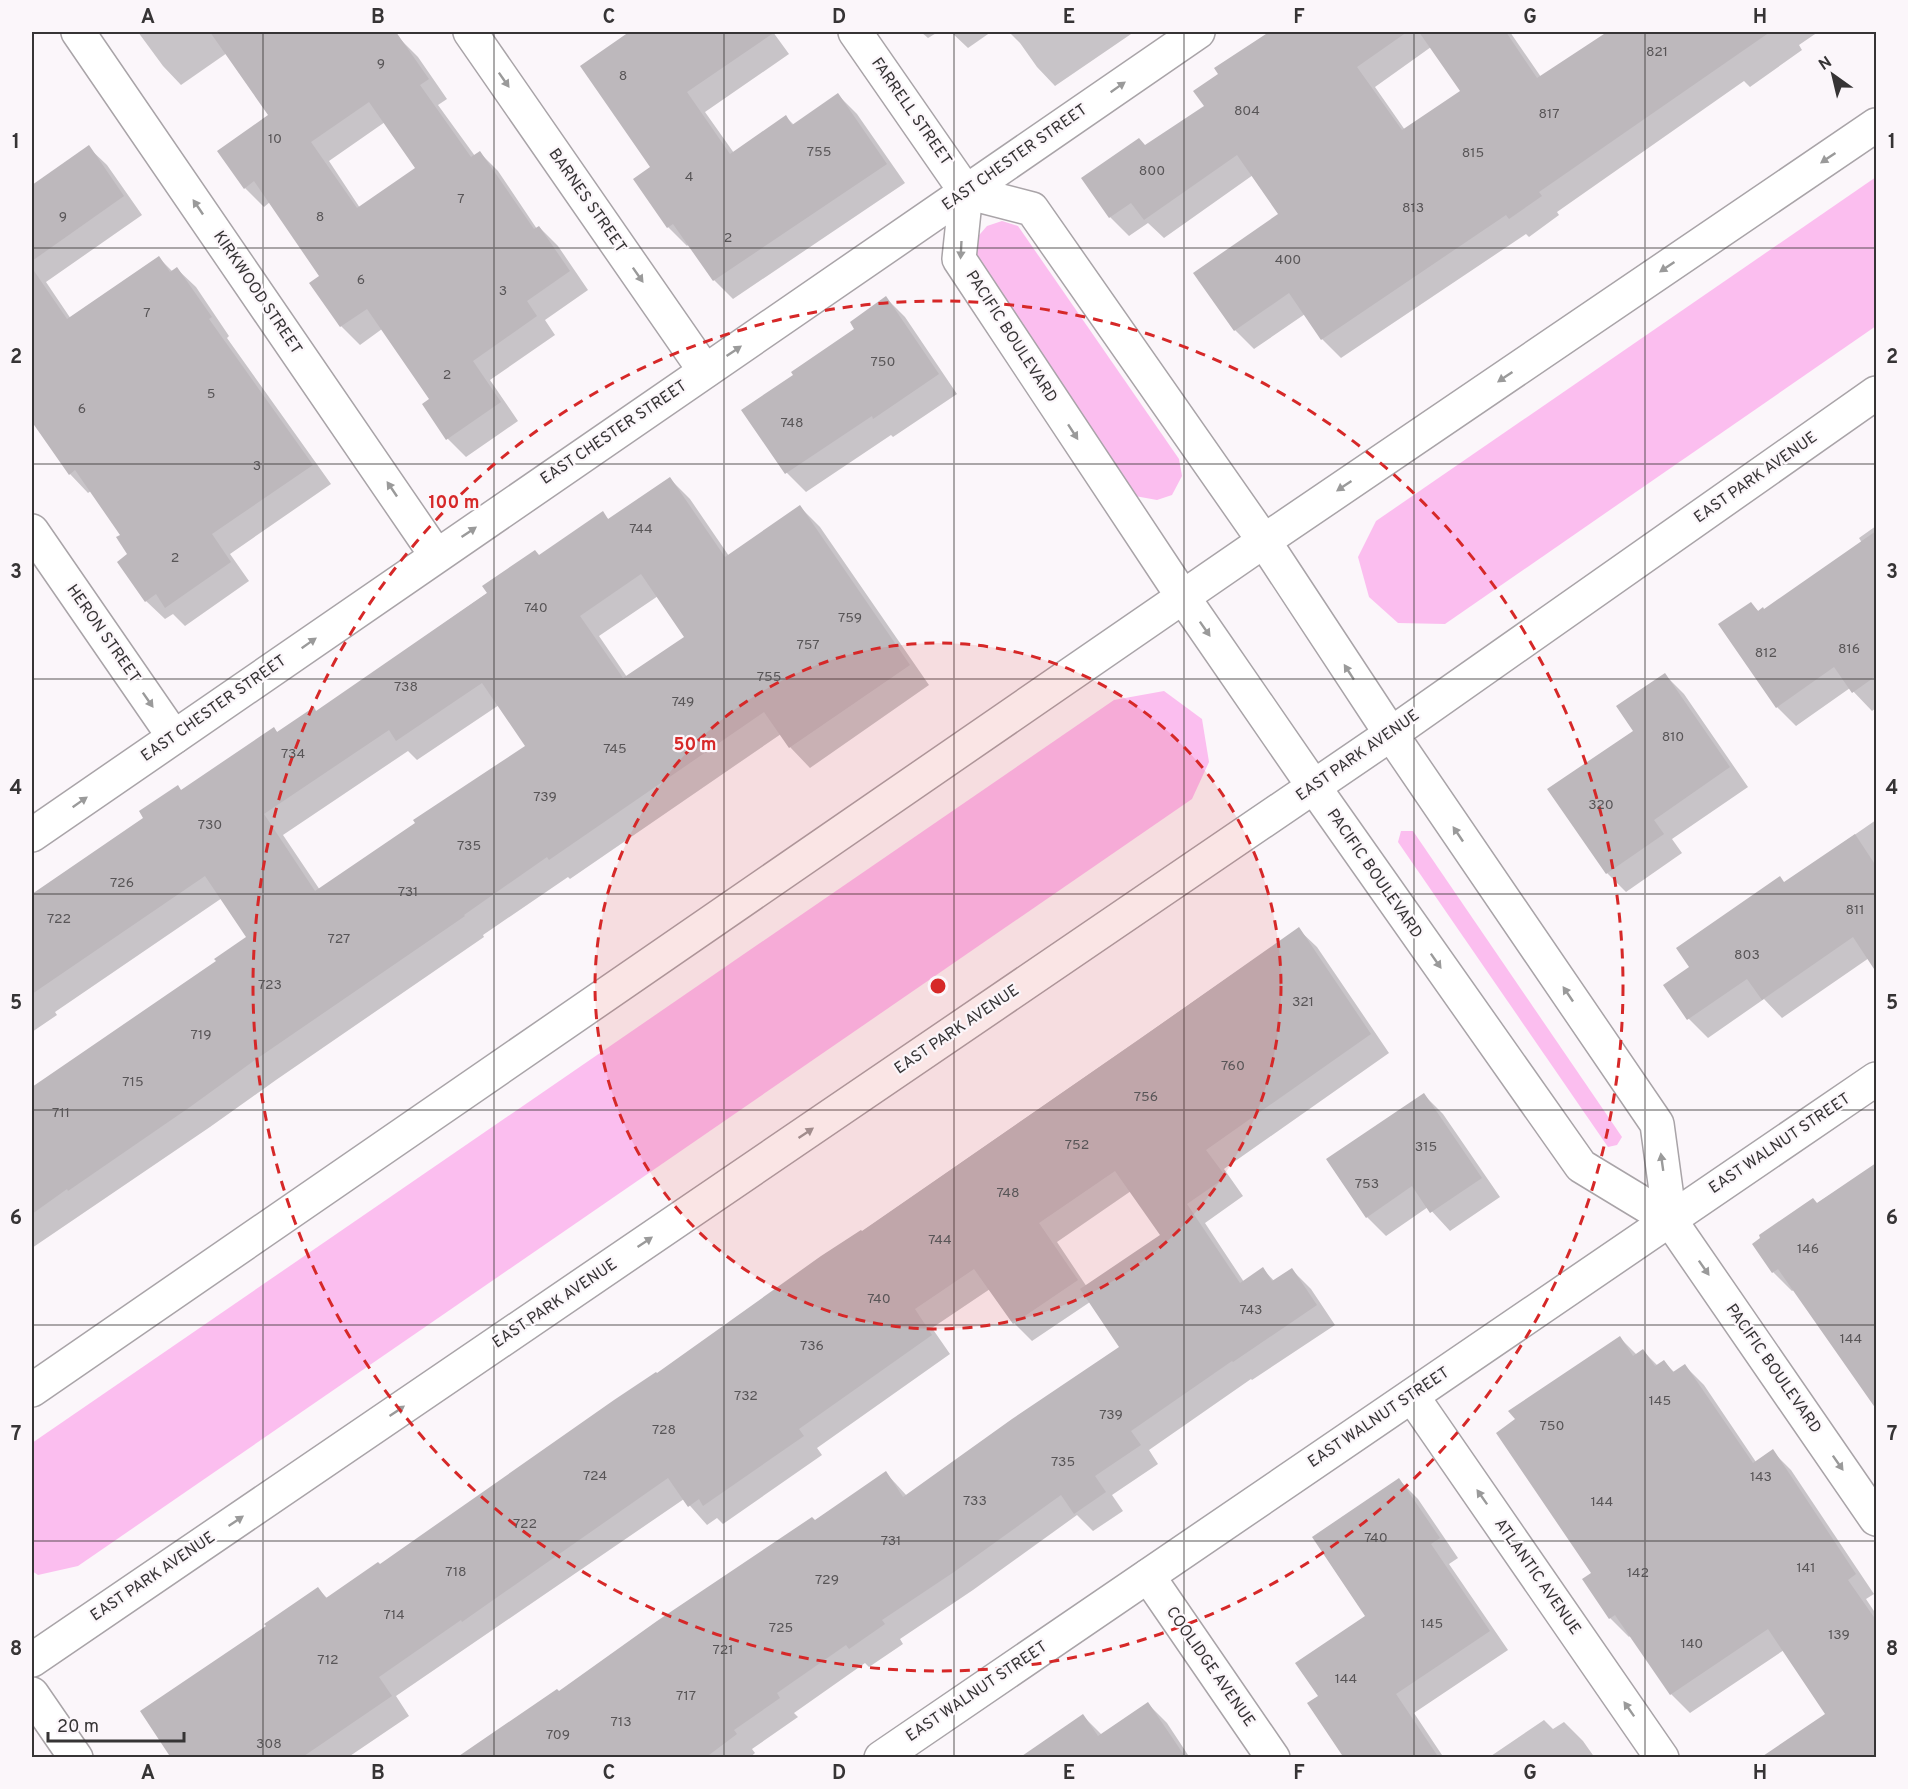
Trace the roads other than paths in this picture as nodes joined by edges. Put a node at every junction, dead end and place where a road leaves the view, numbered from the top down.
1 (78, 32) edge
2 (470, 32) edge
3 (855, 32) edge
4 (1198, 32) edge
5 (1876, 125) edge
6 (966, 192) junction
7 (705, 371) junction
8 (1876, 393) edge
9 (32, 531) edge
10 (1264, 541) junction
11 (436, 555) junction
12 (1183, 597) junction
13 (1391, 735) junction
14 (174, 736) junction
15 (1314, 787) junction
16 (32, 835) edge
17 (1876, 1078) edge
18 (1670, 1220) junction
19 (32, 1390) edge
20 (1412, 1396) junction
21 (1876, 1519) edge
22 (1148, 1576) junction
23 (32, 1660) edge
24 (32, 1694) edge
25 (76, 1758) edge
26 (881, 1758) edge
27 (1273, 1758) edge
28 (1662, 1758) edge

11 -> 1 main road, KIRKWOOD STREET
2 -> 7 main road, BARNES STREET
3 - 6 main road, FARRELL STREET
6 -> 4 main road, EAST CHESTER STREET
5 -> 10 main road
7 -> 6 main road, EAST CHESTER STREET
6 - 10 main road, PACIFIC BOULEVARD
6 -> 12 main road, PACIFIC BOULEVARD
11 -> 7 main road, EAST CHESTER STREET
8 - 13 main road, EAST PARK AVENUE
9 -> 14 main road, HERON STREET
10 - 12 main road
13 -> 10 main road, PACIFIC BOULEVARD
14 -> 11 main road, EAST CHESTER STREET
12 -> 15 main road, PACIFIC BOULEVARD
12 - 19 main road
13 - 15 main road, EAST PARK AVENUE
18 -> 13 main road, PACIFIC BOULEVARD
16 -> 14 main road, EAST CHESTER STREET
15 -> 18 main road, PACIFIC BOULEVARD
23 -> 15 main road, EAST PARK AVENUE
17 - 18 main road, EAST WALNUT STREET
18 - 20 main road, EAST WALNUT STREET
18 -> 21 main road, PACIFIC BOULEVARD
20 - 22 main road, EAST WALNUT STREET
28 -> 20 main road, ATLANTIC AVENUE
22 - 26 main road, EAST WALNUT STREET
22 - 27 main road, COOLIDGE AVENUE
24 - 25 main road

